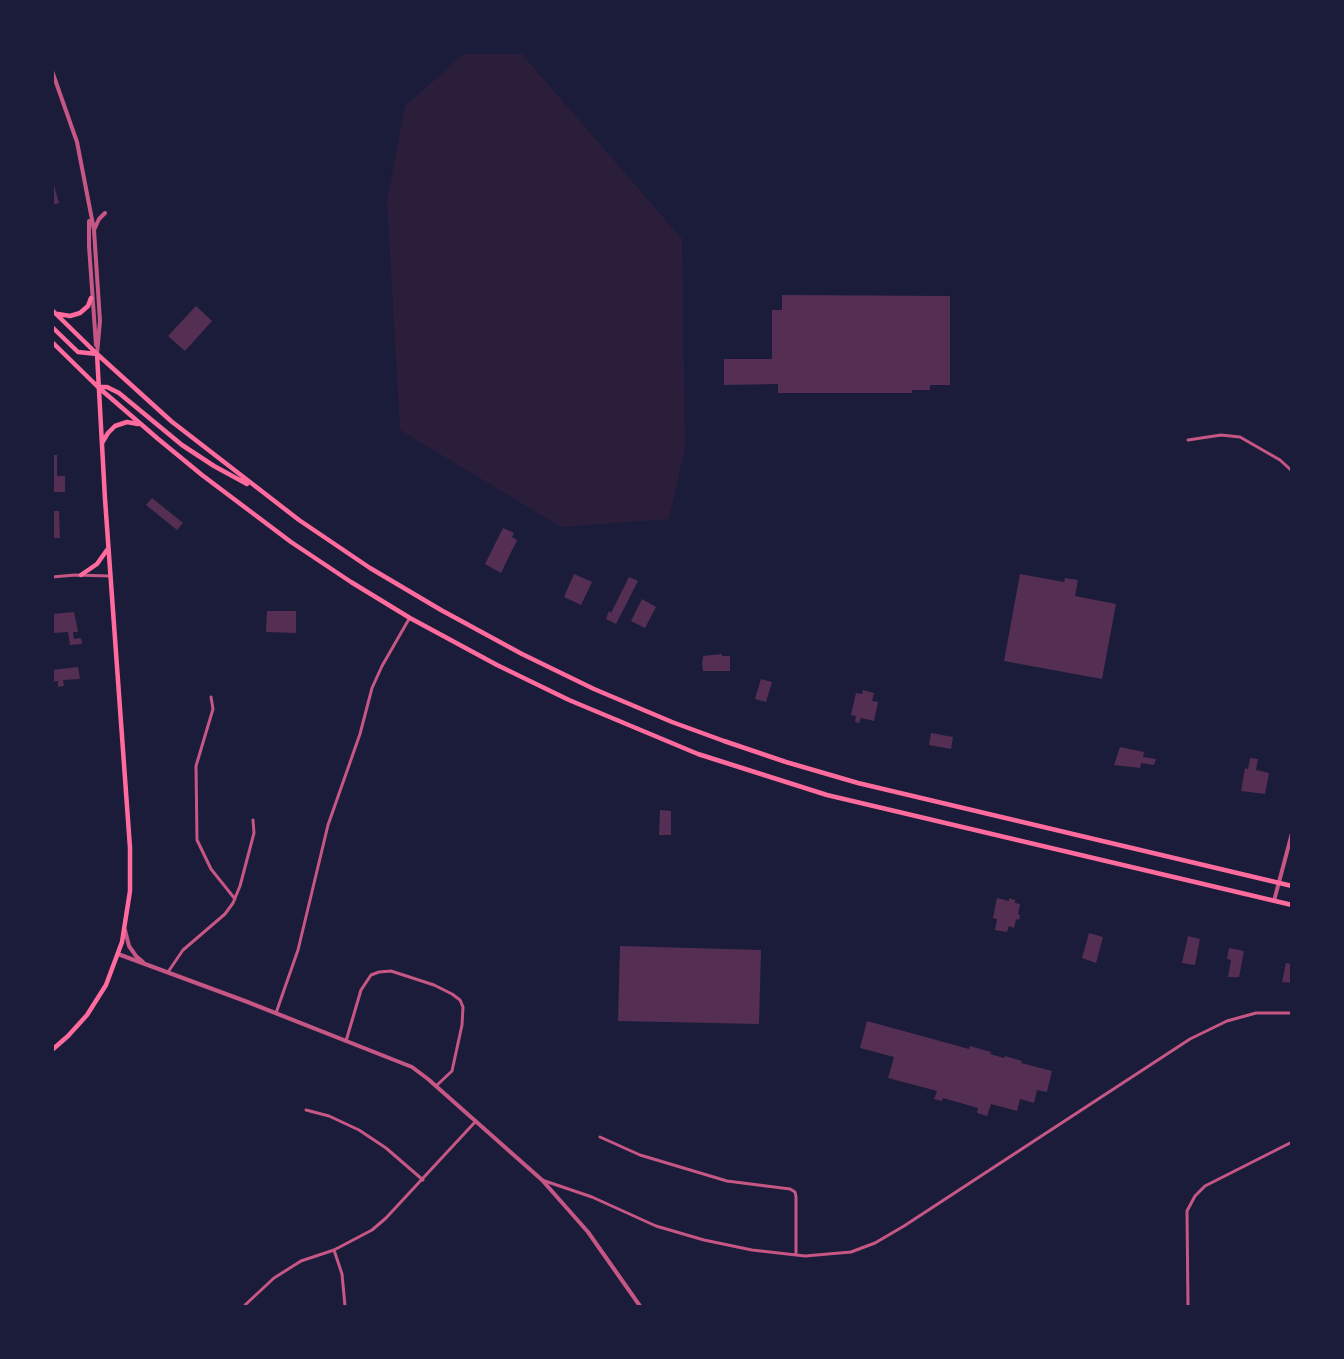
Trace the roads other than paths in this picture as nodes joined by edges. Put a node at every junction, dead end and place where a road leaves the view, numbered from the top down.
1 (52, 71) edge
2 (105, 213) dead end
3 (90, 214) junction
4 (94, 230) junction
5 (91, 298) junction
6 (54, 312) edge
7 (52, 327) edge
8 (52, 342) edge
9 (97, 354) junction
10 (98, 387) junction
11 (142, 425) junction
12 (1188, 440) dead end
13 (101, 445) junction
14 (1292, 471) edge
15 (257, 489) junction
16 (108, 548) junction
17 (81, 575) junction
18 (110, 576) junction
19 (52, 577) edge
20 (410, 618) junction
21 (211, 697) dead end
22 (253, 820) dead end
23 (1292, 833) edge
24 (1279, 883) junction
25 (1292, 886) edge
26 (235, 899) junction
27 (1274, 902) junction
28 (1292, 905) edge
29 (125, 930) junction
30 (118, 954) junction
31 (146, 964) junction
32 (168, 972) junction
33 (276, 1013) junction
34 (1292, 1013) edge
35 (346, 1041) junction
36 (52, 1050) edge
37 (436, 1086) junction
38 (306, 1110) dead end
39 (476, 1121) junction
40 (600, 1137) dead end
41 (1292, 1142) edge
42 (423, 1180) junction
43 (542, 1180) junction
44 (334, 1250) junction
45 (796, 1255) junction
46 (245, 1305) edge
47 (345, 1306) edge
48 (640, 1306) edge
49 (1188, 1306) edge

1 - 3 street
2 - 4 street
3 - 4 street
3 - 5 street
4 - 9 street
5 - 6 main road
5 - 9 street
6 - 9 main road
7 - 9 main road
8 - 10 main road
9 - 10 main road
9 - 15 main road
10 - 11 main road
10 - 13 main road
10 - 15 main road
11 - 13 main road
11 - 20 main road
12 - 14 street
13 - 16 main road
15 - 24 main road
16 - 17 main road
16 - 18 main road
17 - 18 street
17 - 19 street
18 - 29 main road
20 - 27 main road
20 - 33 street
21 - 26 street
22 - 26 street
23 - 24 street
24 - 25 main road
24 - 27 street
26 - 32 street
27 - 28 main road
29 - 30 main road
29 - 31 street
30 - 31 street
30 - 36 main road
31 - 32 street
32 - 33 street
33 - 35 street
34 - 45 street
35 - 37 street
35 - 37 street
37 - 39 street
38 - 42 street
39 - 42 street
39 - 43 street
40 - 45 street
41 - 49 street
42 - 44 street
43 - 45 street
43 - 48 street
44 - 46 street
44 - 47 street

